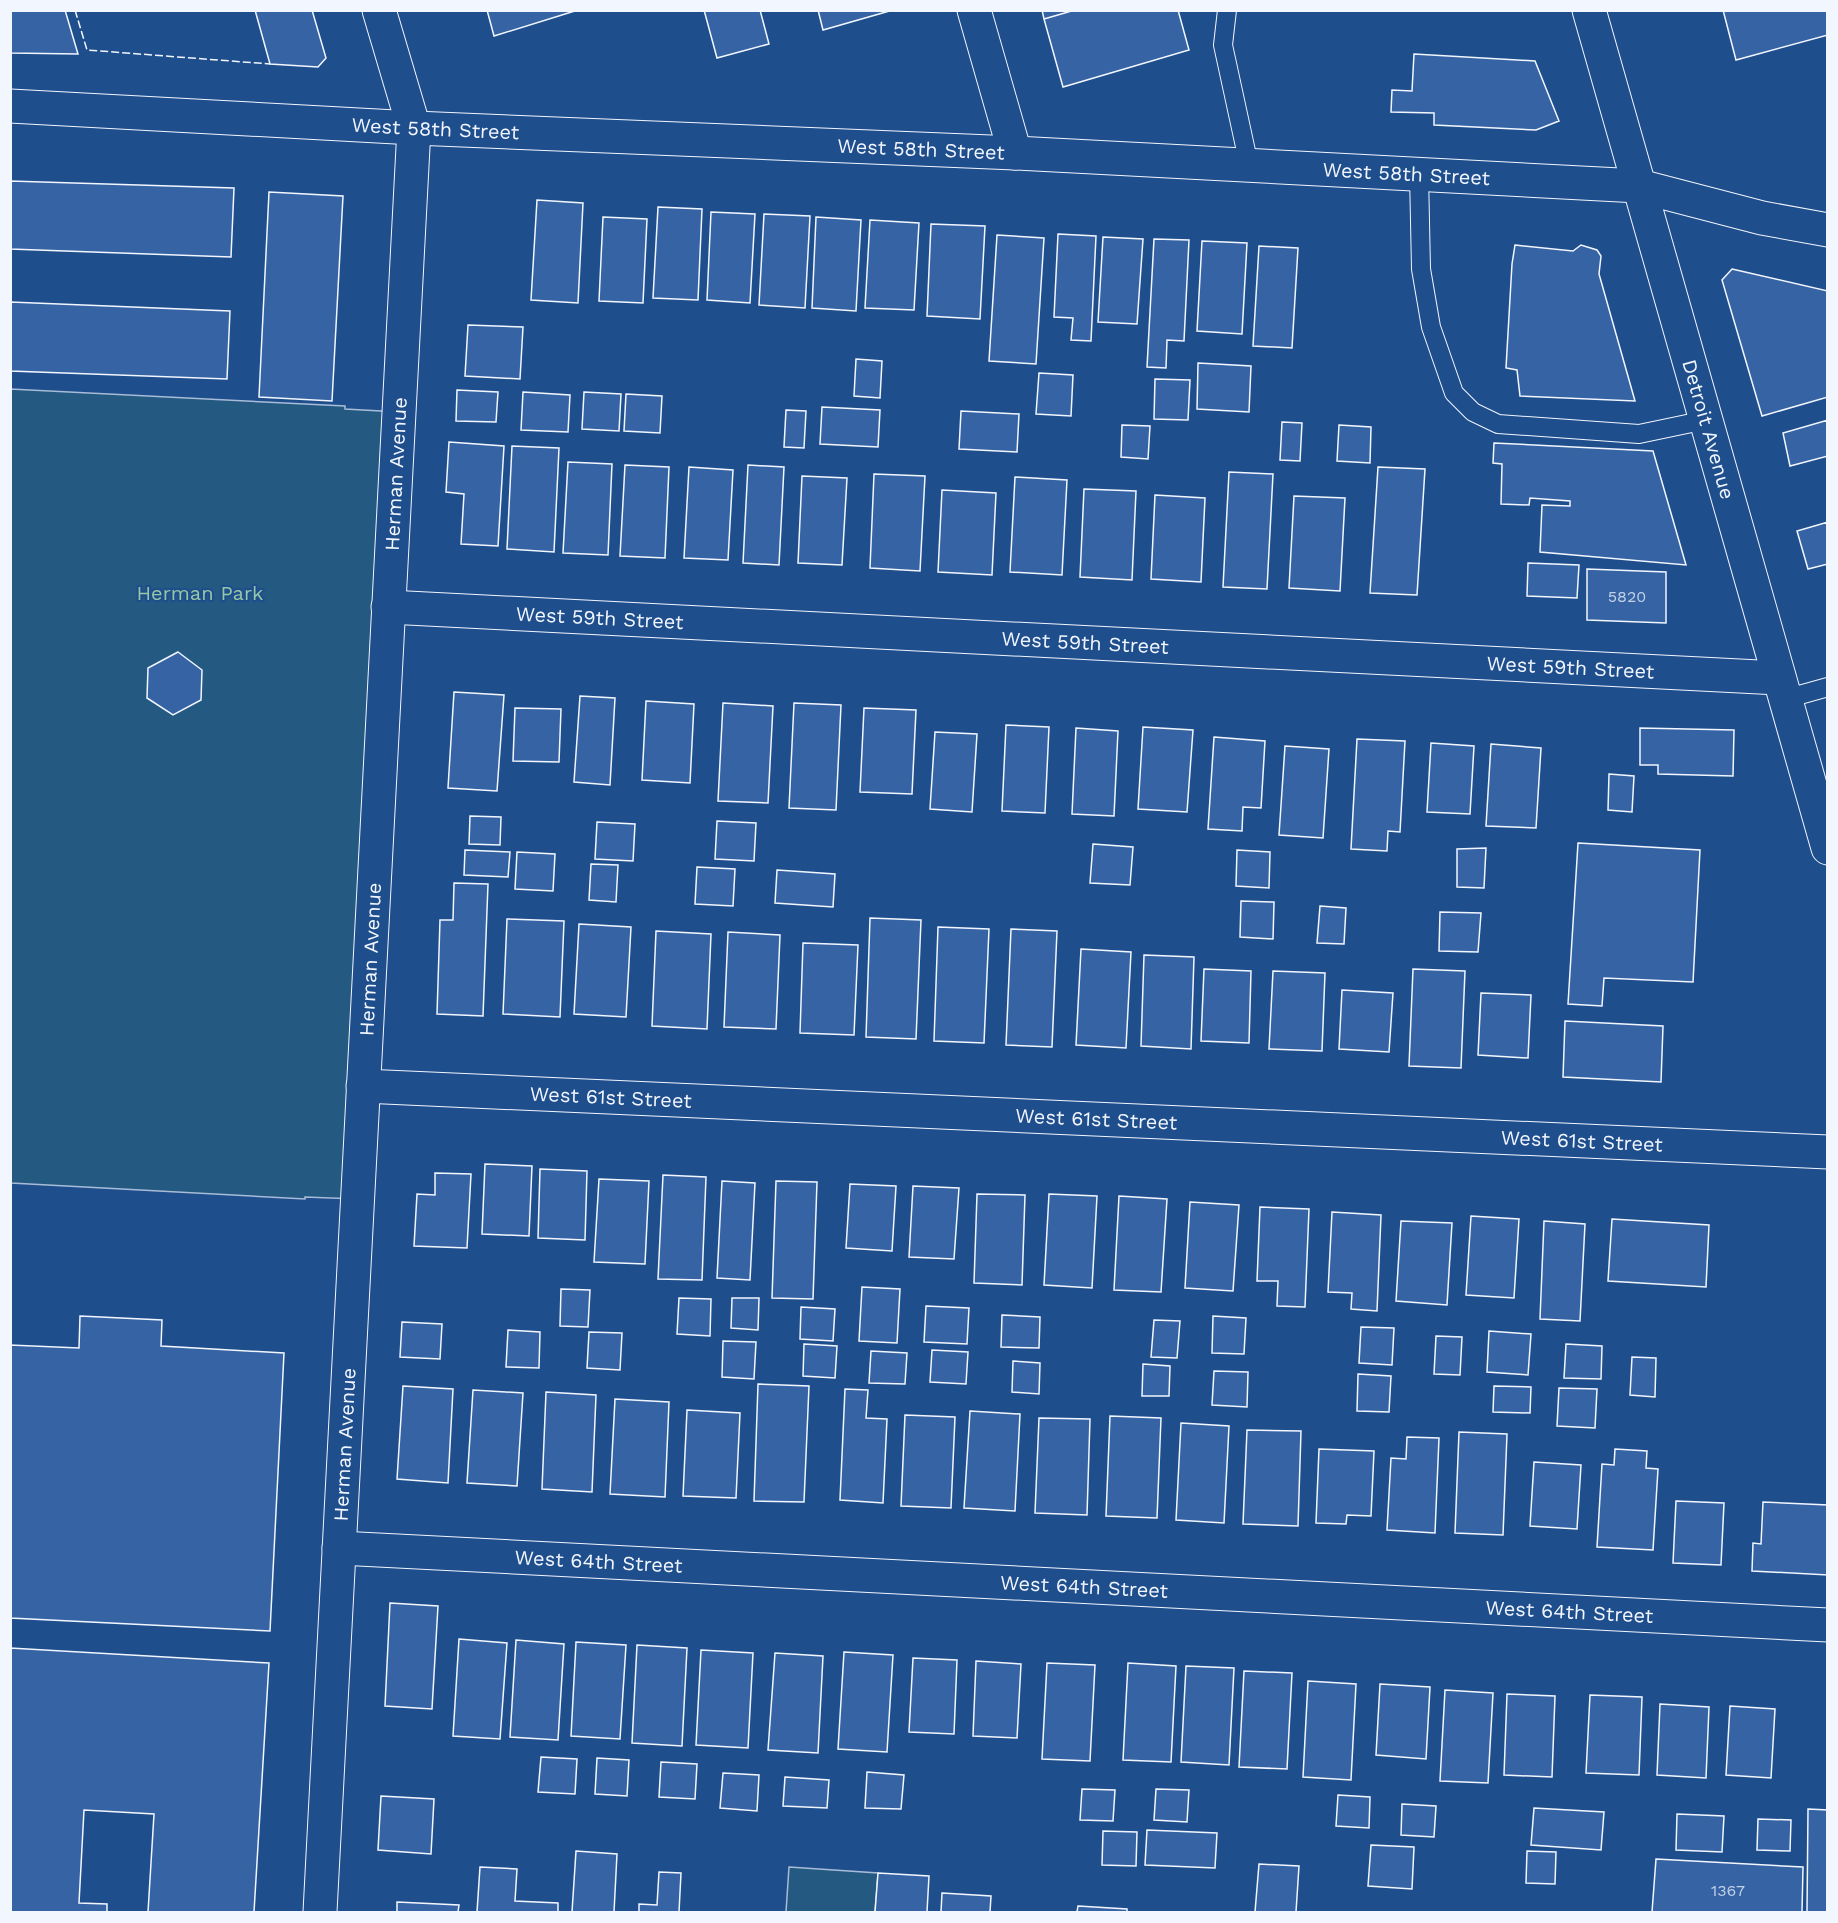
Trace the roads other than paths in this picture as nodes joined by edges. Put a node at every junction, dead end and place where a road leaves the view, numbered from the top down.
1 (379, 10) edge
2 (974, 10) edge
3 (1227, 10) edge
4 (1589, 10) edge
5 (10, 106) edge
6 (414, 128) junction
7 (1015, 153) junction
8 (1249, 165) junction
9 (1419, 174) junction
10 (1639, 186) junction
11 (1827, 230) edge
12 (1706, 420) junction
13 (388, 607) junction
14 (1827, 687) edge
15 (1782, 688) junction
16 (1827, 848) edge
17 (363, 1086) junction
18 (1827, 1152) edge
19 (339, 1548) junction
20 (1827, 1625) edge
21 (320, 1912) edge

1 - 6 street, Herman Avenue
2 - 7 street
3 - 8 lane
4 - 10 street, Detroit Avenue
5 - 6 street, West 58th Street
6 - 7 street, West 58th Street
6 - 13 street, Herman Avenue
7 - 8 street, West 58th Street
8 - 9 street, West 58th Street
9 - 10 street, West 58th Street
9 - 12 lane
10 - 11 street, West 58th Street
10 - 12 street, Detroit Avenue
12 - 15 street, Detroit Avenue
13 - 15 street, West 59th Street
13 - 17 street, Herman Avenue
14 - 15 lane
15 - 16 street, Detroit Avenue
17 - 18 street, West 61st Street
17 - 19 street, Herman Avenue
19 - 20 street, West 64th Street
19 - 21 street, Herman Avenue

